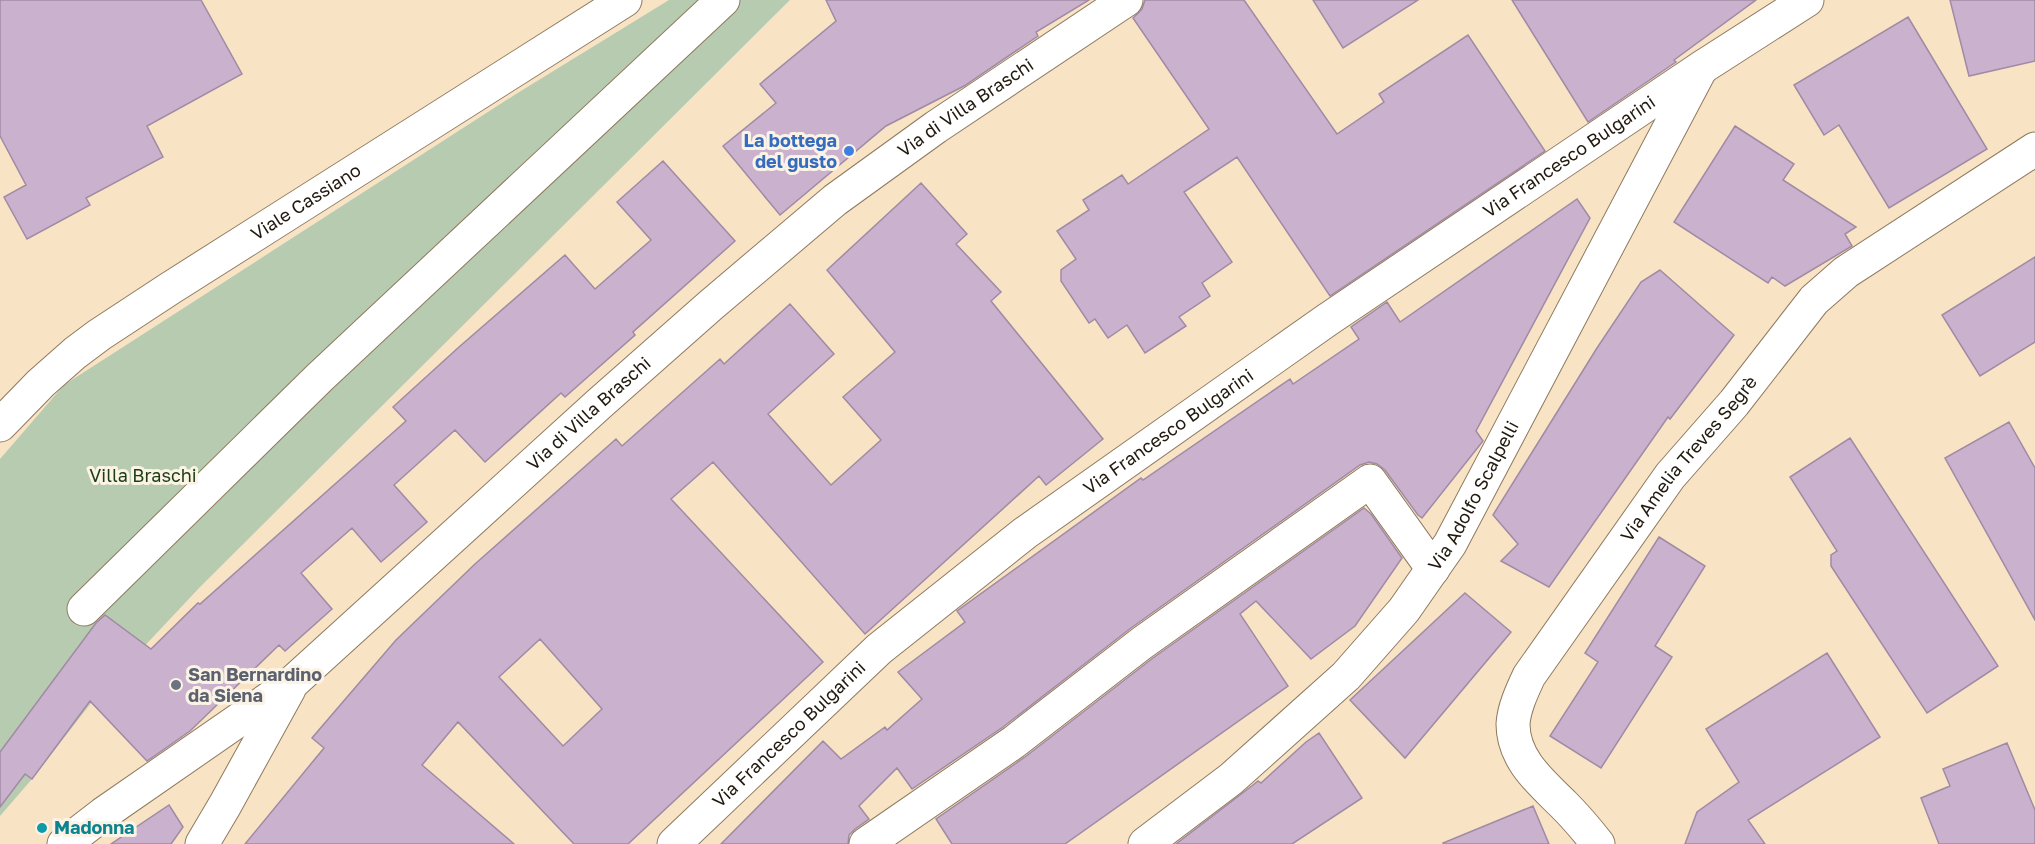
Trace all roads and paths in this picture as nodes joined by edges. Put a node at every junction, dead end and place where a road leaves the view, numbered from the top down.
1 (626, 0) edge
2 (723, 0) edge
3 (1126, 0) edge
4 (1807, 0) edge
5 (1701, 68) junction
6 (2035, 149) edge
7 (0, 425) edge
8 (1432, 568) junction
9 (84, 609) dead end
10 (292, 683) junction
11 (64, 844) edge
12 (202, 844) edge
13 (674, 844) edge
14 (866, 844) edge
15 (1145, 844) edge
16 (1598, 844) edge

1 - 7 street, Viale Cassiano
2 - 9 street
3 - 10 street, Via di Villa Braschi
4 - 5 street, Via Francesco Bulgarini
5 - 8 street, Via Adolfo Scalpelli
5 - 13 street, Via Francesco Bulgarini
6 - 16 street, Via Amelia Treves Segrè
8 - 14 street
8 - 15 street, Via Adolfo Scalpelli
10 - 11 street, Via di Villa Braschi
10 - 12 street

